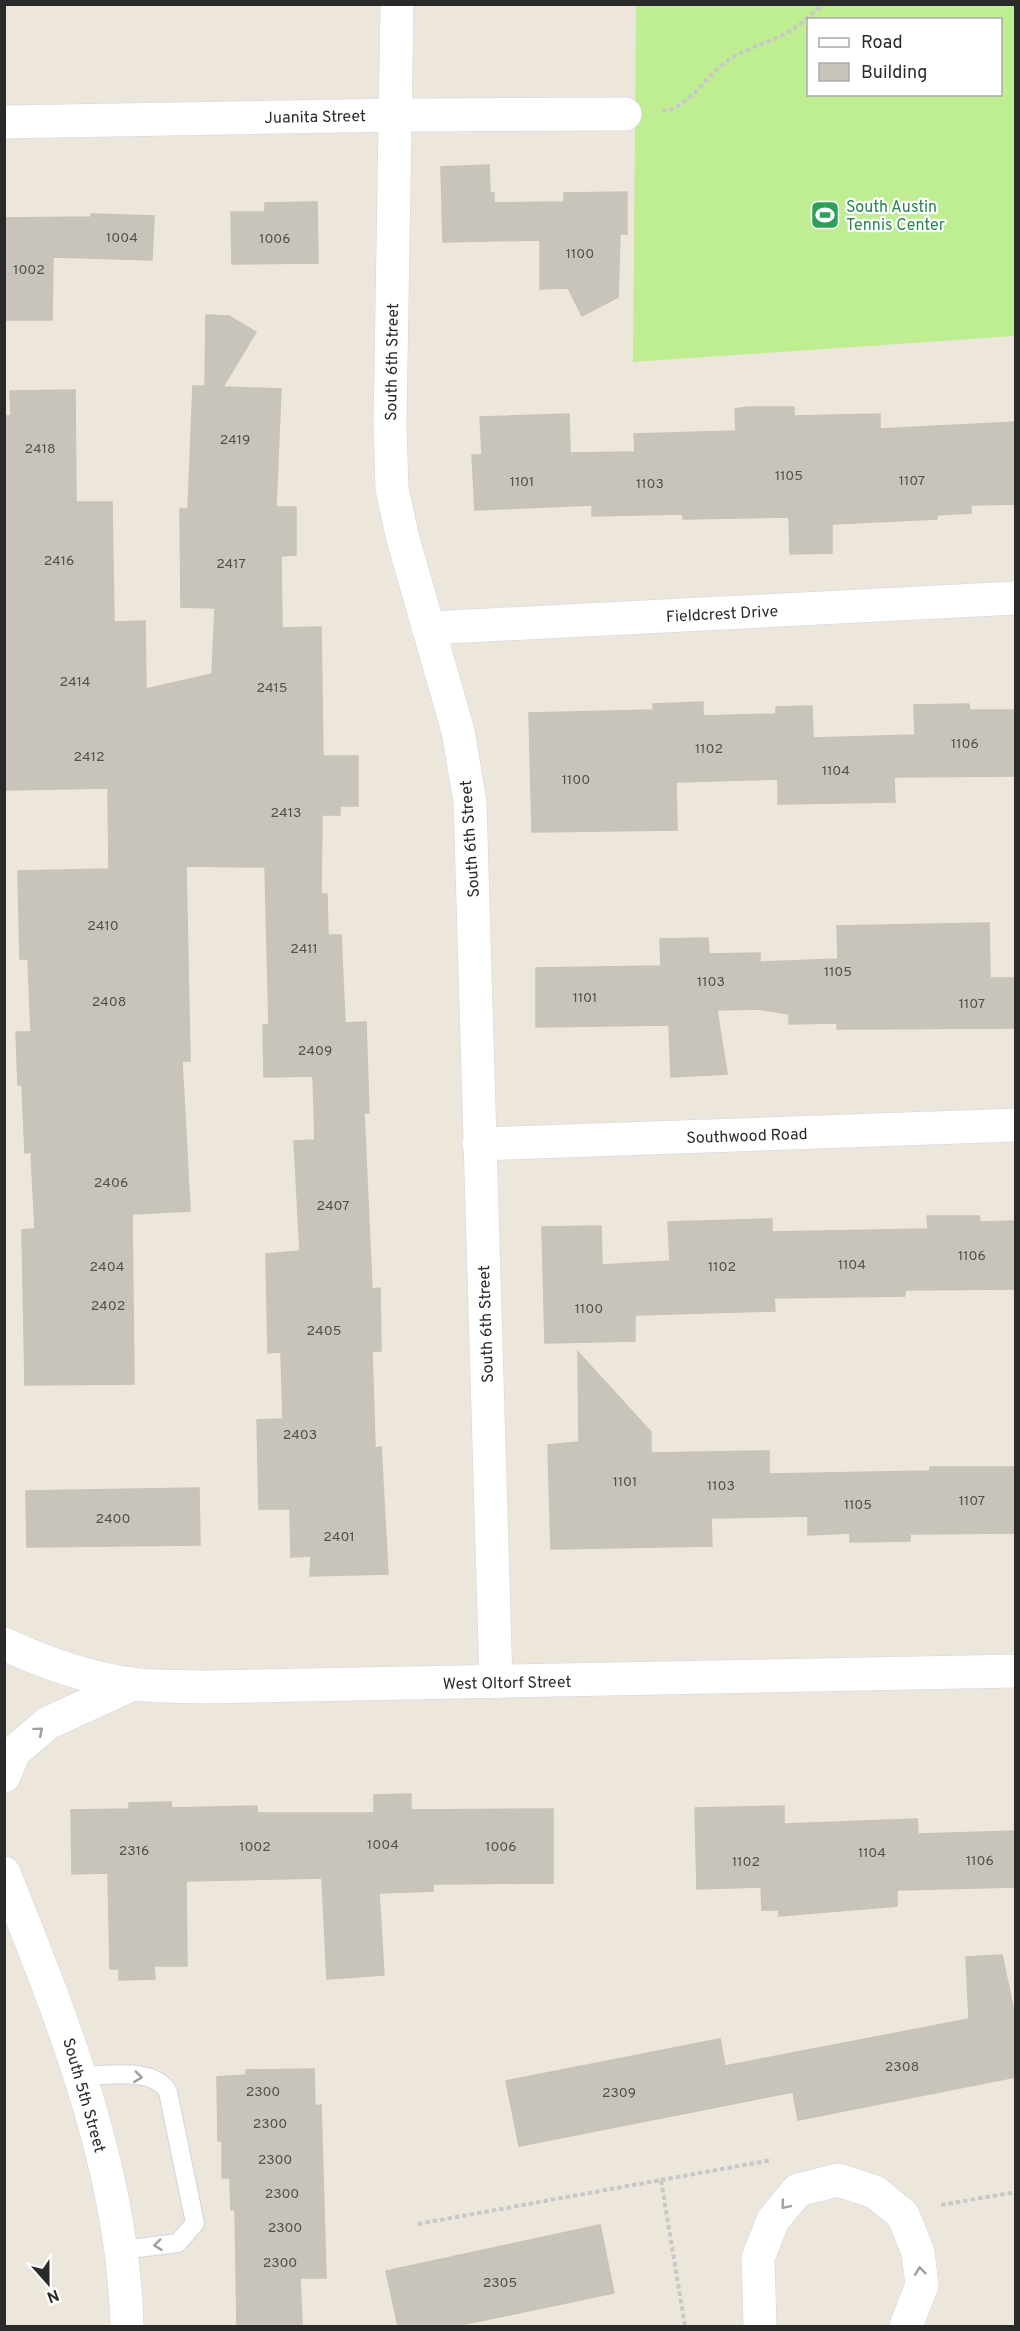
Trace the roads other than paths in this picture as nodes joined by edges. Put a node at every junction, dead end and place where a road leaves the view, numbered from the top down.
1 (397, 4) edge
2 (625, 114) road end
3 (396, 115) junction
4 (4, 122) edge
5 (1016, 598) edge
6 (428, 628) junction
7 (1016, 1125) edge
8 (479, 1144) junction
9 (4, 1644) edge
10 (1016, 1671) edge
11 (496, 1682) junction
12 (133, 1684) junction
13 (4, 1776) edge
14 (4, 1873) edge
15 (80, 2076) junction
16 (121, 2250) junction
17 (127, 2326) edge
18 (760, 2326) edge
19 (906, 2326) edge

1 - 3 street, South 6th Street
2 - 3 street, Juanita Street
3 - 4 street, Juanita Street
3 - 6 street, South 6th Street
5 - 6 street, Fieldcrest Drive
6 - 8 street, South 6th Street
7 - 8 street, Southwood Road
8 - 11 street, South 6th Street
9 - 12 street, West Oltorf Street
10 - 11 street, West Oltorf Street
11 - 12 street, West Oltorf Street
13 -> 12 street
14 - 15 street, South 5th Street
15 - 16 street, South 5th Street
15 -> 16 lane
16 - 17 street, South 5th Street
19 -> 18 street

